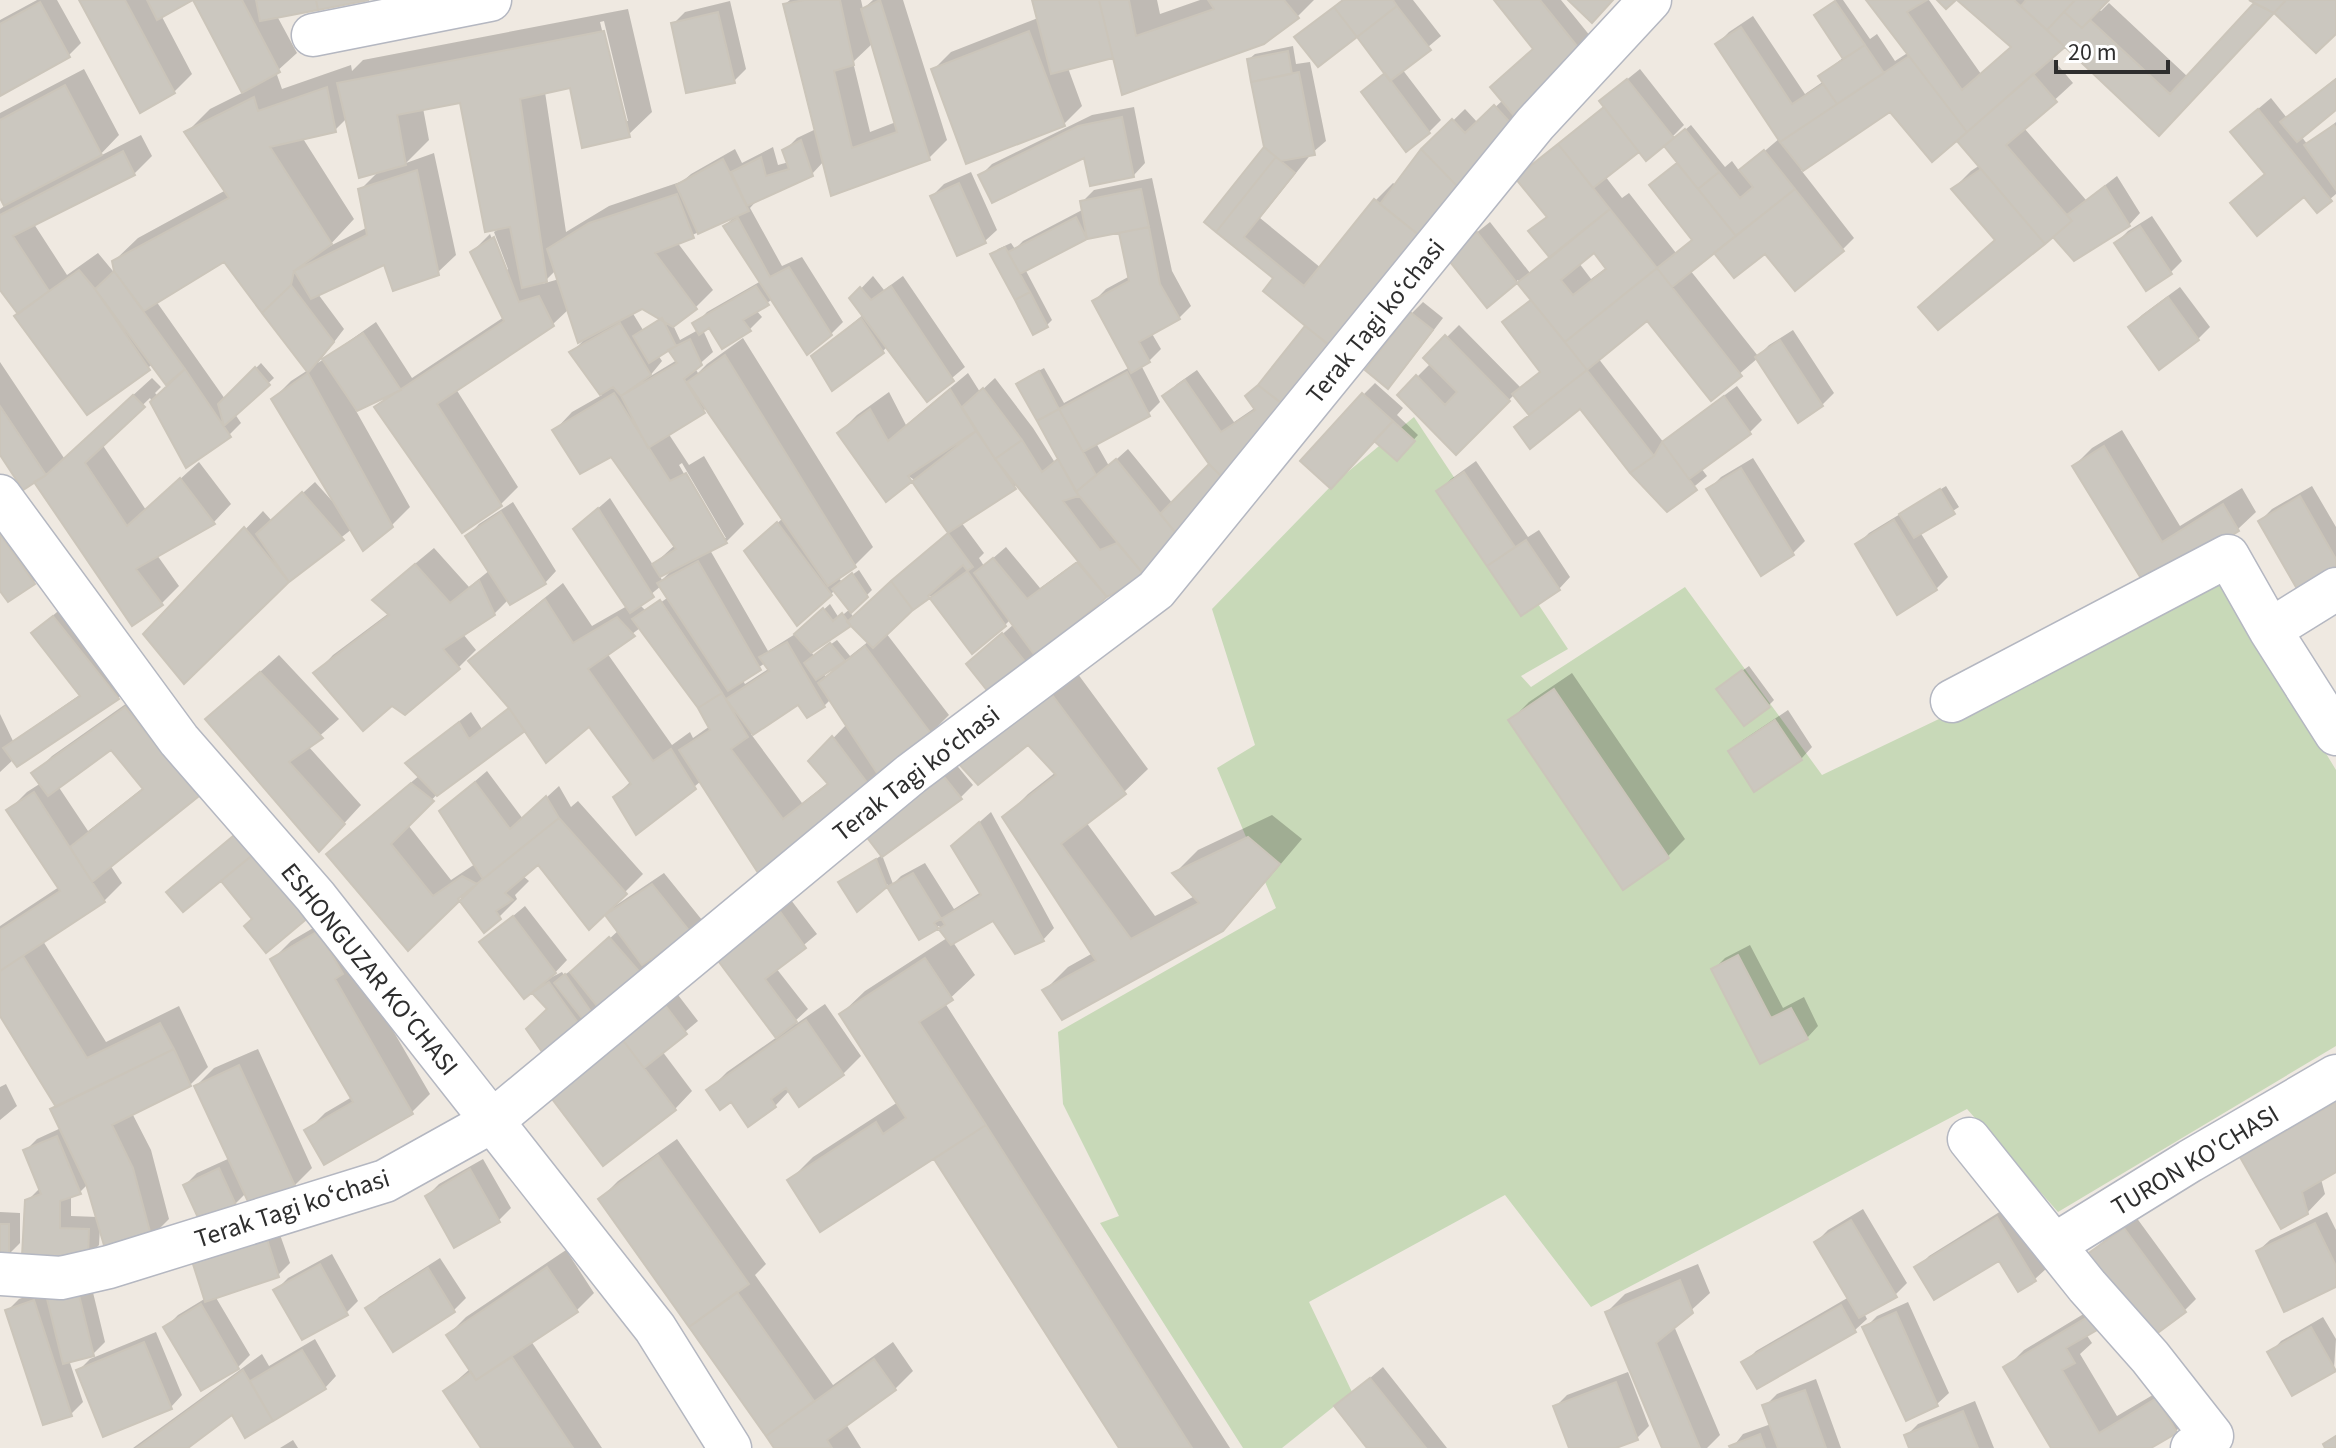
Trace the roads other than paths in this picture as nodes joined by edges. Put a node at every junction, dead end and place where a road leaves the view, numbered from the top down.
1 (490, 0) edge
2 (1650, 0) edge
3 (313, 35) dead end
4 (0, 496) edge
5 (2336, 589) edge
6 (2270, 630) junction
7 (1952, 701) dead end
8 (2336, 734) edge
9 (2336, 1076) edge
10 (491, 1122) junction
11 (1969, 1139) dead end
12 (2054, 1245) junction
13 (0, 1274) edge
14 (730, 1448) edge
15 (2192, 1448) edge

1 - 3 street
2 - 10 street, Terak Tagi koʻchasi
4 - 10 street, ESHONGUZAR KO'CHASI
5 - 6 street
6 - 7 street
6 - 8 street
9 - 12 street, TURON KO'CHASI
10 - 13 street, Terak Tagi koʻchasi
10 - 14 street, ESHONGUZAR KO'CHASI
11 - 12 street
12 - 15 street

